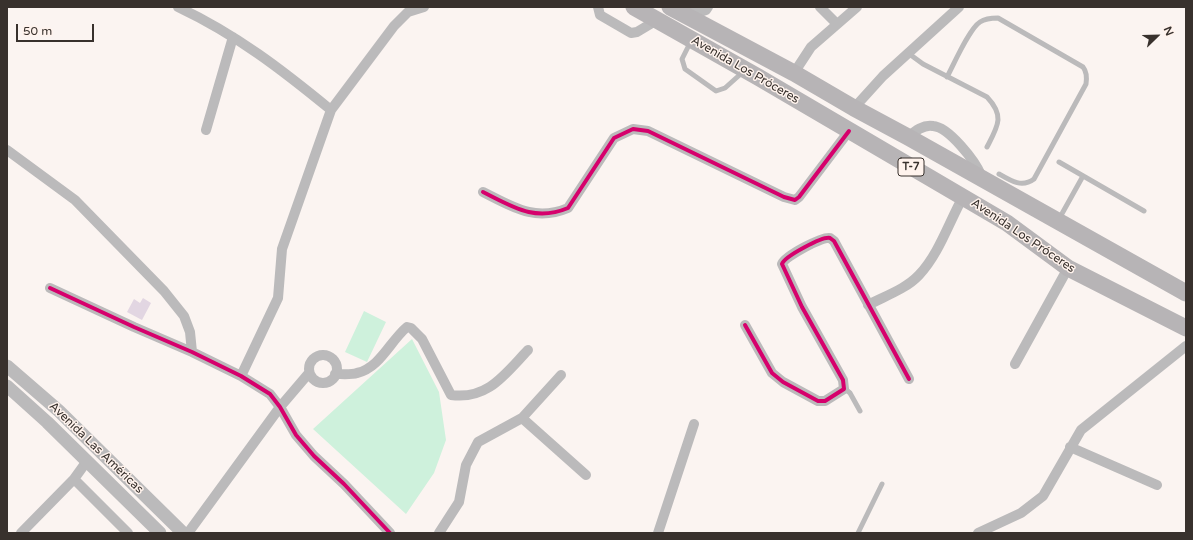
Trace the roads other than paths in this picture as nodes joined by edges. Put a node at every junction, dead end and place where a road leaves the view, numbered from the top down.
1 (178, 7) edge
2 (424, 7) edge
3 (598, 7) edge
4 (634, 7) edge
5 (708, 7) edge
6 (820, 7) edge
7 (857, 7) edge
8 (959, 7) edge
9 (676, 8) edge
10 (657, 20) junction
11 (837, 24) junction
12 (234, 37) junction
13 (692, 40) junction
14 (908, 53) junction
15 (745, 70) junction
16 (794, 72) junction
17 (947, 77) junction
18 (854, 108) junction
19 (331, 110) junction
20 (206, 130) dead end
21 (850, 131) junction
22 (908, 137) junction
23 (987, 147) dead end
24 (7, 150) edge
25 (1059, 162) dead end
26 (1083, 176) junction
27 (991, 177) junction
28 (483, 192) dead end
29 (963, 197) junction
30 (1144, 211) dead end
31 (1061, 224) junction
32 (1044, 249) junction
33 (1068, 268) junction
34 (50, 288) dead end
35 (1186, 293) edge
36 (868, 305) junction
37 (745, 326) dead end
38 (1186, 328) edge
39 (1186, 346) edge
40 (528, 350) dead end
41 (192, 352) junction
42 (1014, 364) dead end
43 (7, 366) edge
44 (309, 372) junction
45 (335, 374) junction
46 (561, 375) dead end
47 (241, 376) junction
48 (909, 379) dead end
49 (7, 386) edge
50 (844, 388) junction
51 (280, 407) junction
52 (860, 411) dead end
53 (522, 418) junction
54 (694, 424) dead end
55 (1070, 448) junction
56 (87, 461) junction
57 (586, 475) dead end
58 (74, 479) junction
59 (882, 484) dead end
60 (1157, 485) dead end
61 (21, 533) edge
62 (128, 533) edge
63 (160, 533) edge
64 (183, 533) edge
65 (188, 533) edge
66 (390, 533) edge
67 (439, 533) edge
68 (658, 533) edge
69 (858, 533) edge
70 (978, 533) edge

1 - 12 street
2 - 19 street
3 - 10 street
4 - 10 highway, Avenida Los Próceres / T-7
5 - 9 street
6 - 11 street
7 - 11 street
8 - 14 street
9 - 16 highway, Avenida Los Próceres / T-7
10 - 13 highway, Avenida Los Próceres / T-7
11 - 16 street
12 - 19 street
12 - 20 street
13 - 15 highway, Avenida Los Próceres / T-7
13 - 15 lane
14 - 17 lane
14 - 18 street
15 - 21 highway, Avenida Los Próceres / T-7
16 - 18 highway, Avenida Los Próceres / T-7
17 - 23 lane
17 - 27 lane
18 - 22 highway, Avenida Los Próceres / T-7
19 - 47 street
21 - 28 street
21 - 29 highway, Avenida Los Próceres / T-7
22 - 27 highway, Avenida Los Próceres / T-7
22 - 27 street
24 - 41 street
25 - 26 lane
26 - 30 lane
26 - 31 lane
27 - 31 highway, Avenida Los Próceres / T-7
29 - 32 highway, Avenida Los Próceres / T-7
29 - 36 street
31 - 32 highway
31 - 35 highway, Avenida Los Próceres / T-7
32 - 33 highway, Avenida Los Próceres / T-7
33 - 38 highway, Avenida Los Próceres / T-7
33 - 42 street
34 - 41 street
36 - 48 street
36 - 50 street
37 - 50 street
39 - 55 street
40 - 45 street
41 - 47 street
43 - 64 street, Avenida Las Américas
44 - 45 street
44 - 45 street
44 - 51 street
46 - 53 street
47 - 51 street
49 - 56 street, Avenida Las Américas
50 - 52 lane
51 - 65 street
51 - 66 street
53 - 57 street
53 - 67 street
54 - 68 street
55 - 60 street
55 - 70 street
56 - 58 street
56 - 63 street, Avenida Las Américas
58 - 61 street
58 - 62 street
59 - 69 lane

